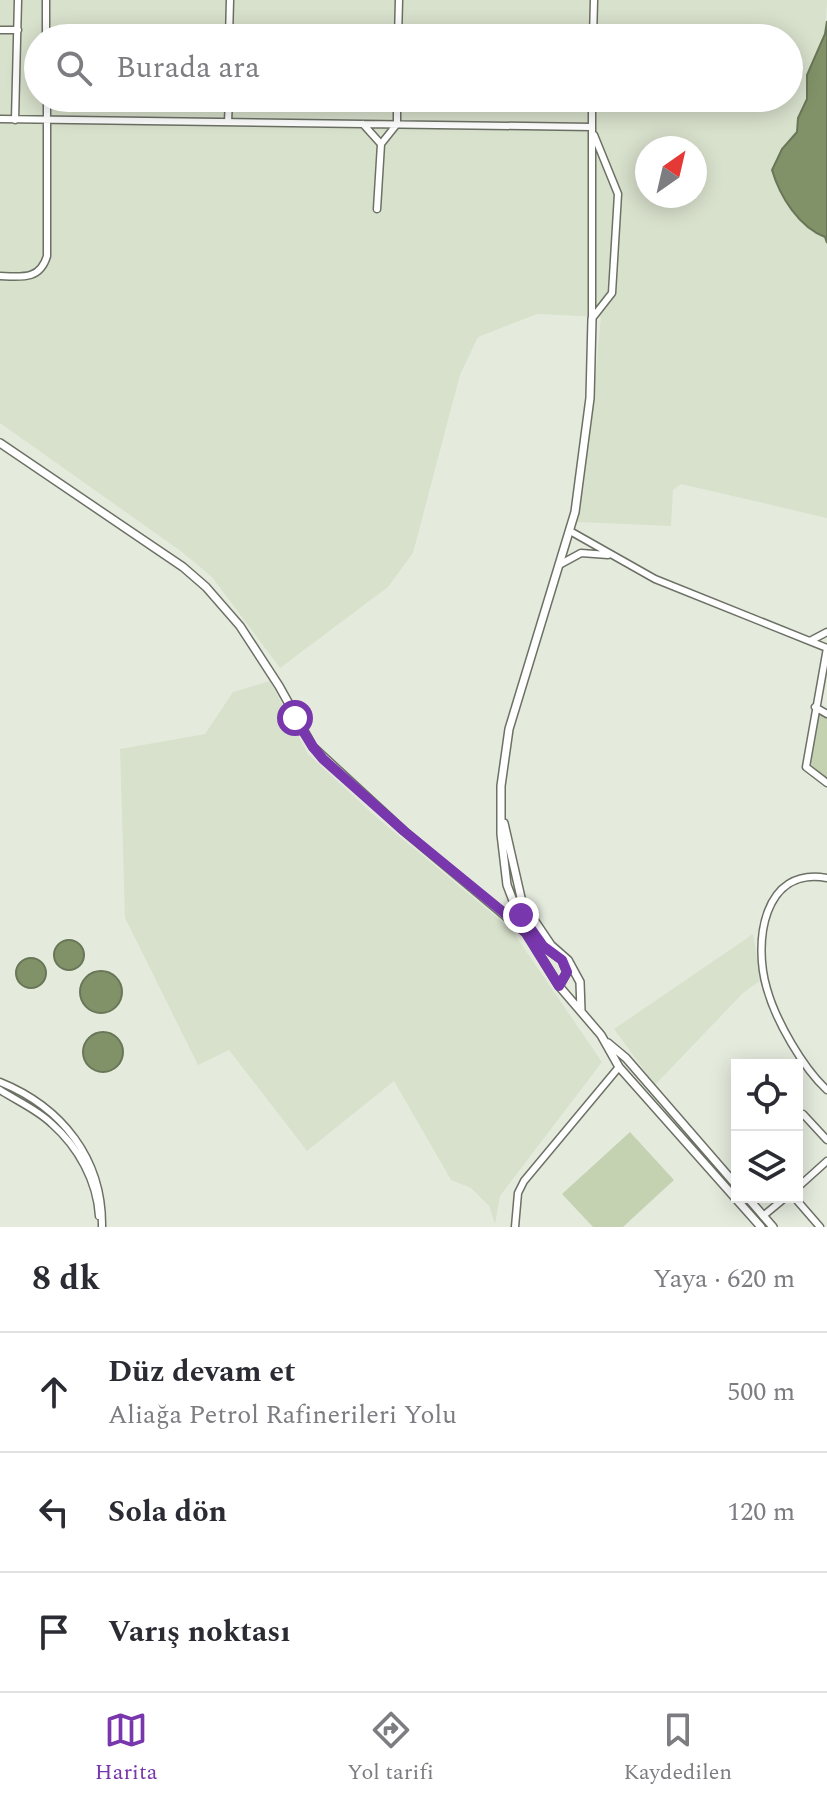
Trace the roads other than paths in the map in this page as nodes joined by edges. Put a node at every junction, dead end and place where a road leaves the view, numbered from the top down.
1 (18, 0) edge
2 (46, 0) edge
3 (230, 0) edge
4 (399, 0) edge
5 (594, 0) edge
6 (46, 24) edge
7 (229, 24) edge
8 (398, 24) edge
9 (593, 24) edge
10 (0, 30) edge
11 (18, 30) junction
12 (47, 112) edge
13 (228, 112) edge
14 (397, 112) edge
15 (592, 112) edge
16 (0, 119) edge
17 (15, 120) junction
18 (47, 120) junction
19 (228, 122) junction
20 (363, 124) junction
21 (397, 124) junction
22 (592, 127) junction
23 (381, 144) junction
24 (377, 209) dead end
25 (0, 276) edge
26 (592, 319) junction
27 (0, 443) edge
28 (570, 531) junction
29 (616, 557) junction
30 (559, 565) junction
31 (827, 632) edge
32 (810, 641) junction
33 (827, 648) edge
34 (815, 707) junction
35 (827, 714) edge
36 (827, 783) edge
37 (827, 878) edge
38 (540, 934) junction
39 (559, 986) junction
40 (581, 1011) junction
41 (603, 1039) junction
42 (619, 1067) junction
43 (0, 1082) edge
44 (0, 1090) edge
45 (827, 1090) edge
46 (803, 1114) dead end
47 (827, 1140) edge
48 (827, 1161) edge
49 (731, 1179) edge
50 (803, 1183) edge
51 (752, 1203) edge
52 (779, 1203) edge
53 (799, 1203) edge
54 (763, 1216) junction
55 (827, 1218) edge
56 (819, 1226) edge
57 (101, 1227) edge
58 (515, 1227) edge
59 (761, 1227) edge
60 (773, 1227) edge

1 - 11 street
2 - 6 street
3 - 7 street
4 - 8 street
5 - 9 street
10 - 11 street
11 - 17 street
12 - 18 street
13 - 19 street
14 - 21 street
15 - 22 street
16 - 17 street
17 - 18 street
18 - 19 street
18 - 25 street
19 - 20 street
20 - 21 street
20 - 23 street
21 - 22 street
21 - 23 street
22 - 26 street
22 - 26 street
23 - 24 street
26 - 28 street
27 - 39 street
28 - 29 street
28 - 30 street
29 - 30 street
29 - 32 street
30 - 38 street
31 - 32 street
32 - 33 street
33 - 34 street
34 - 35 street
34 - 36 street
37 - 45 street
38 - 39 street
38 - 40 street
39 - 40 street
40 - 41 street
41 - 42 street
41 - 49 street
42 - 58 street
42 - 59 street
43 - 57 street
44 - 57 street
46 - 47 street
48 - 50 street
51 - 54 street
52 - 54 street
53 - 56 street
54 - 60 street
55 - 56 street

